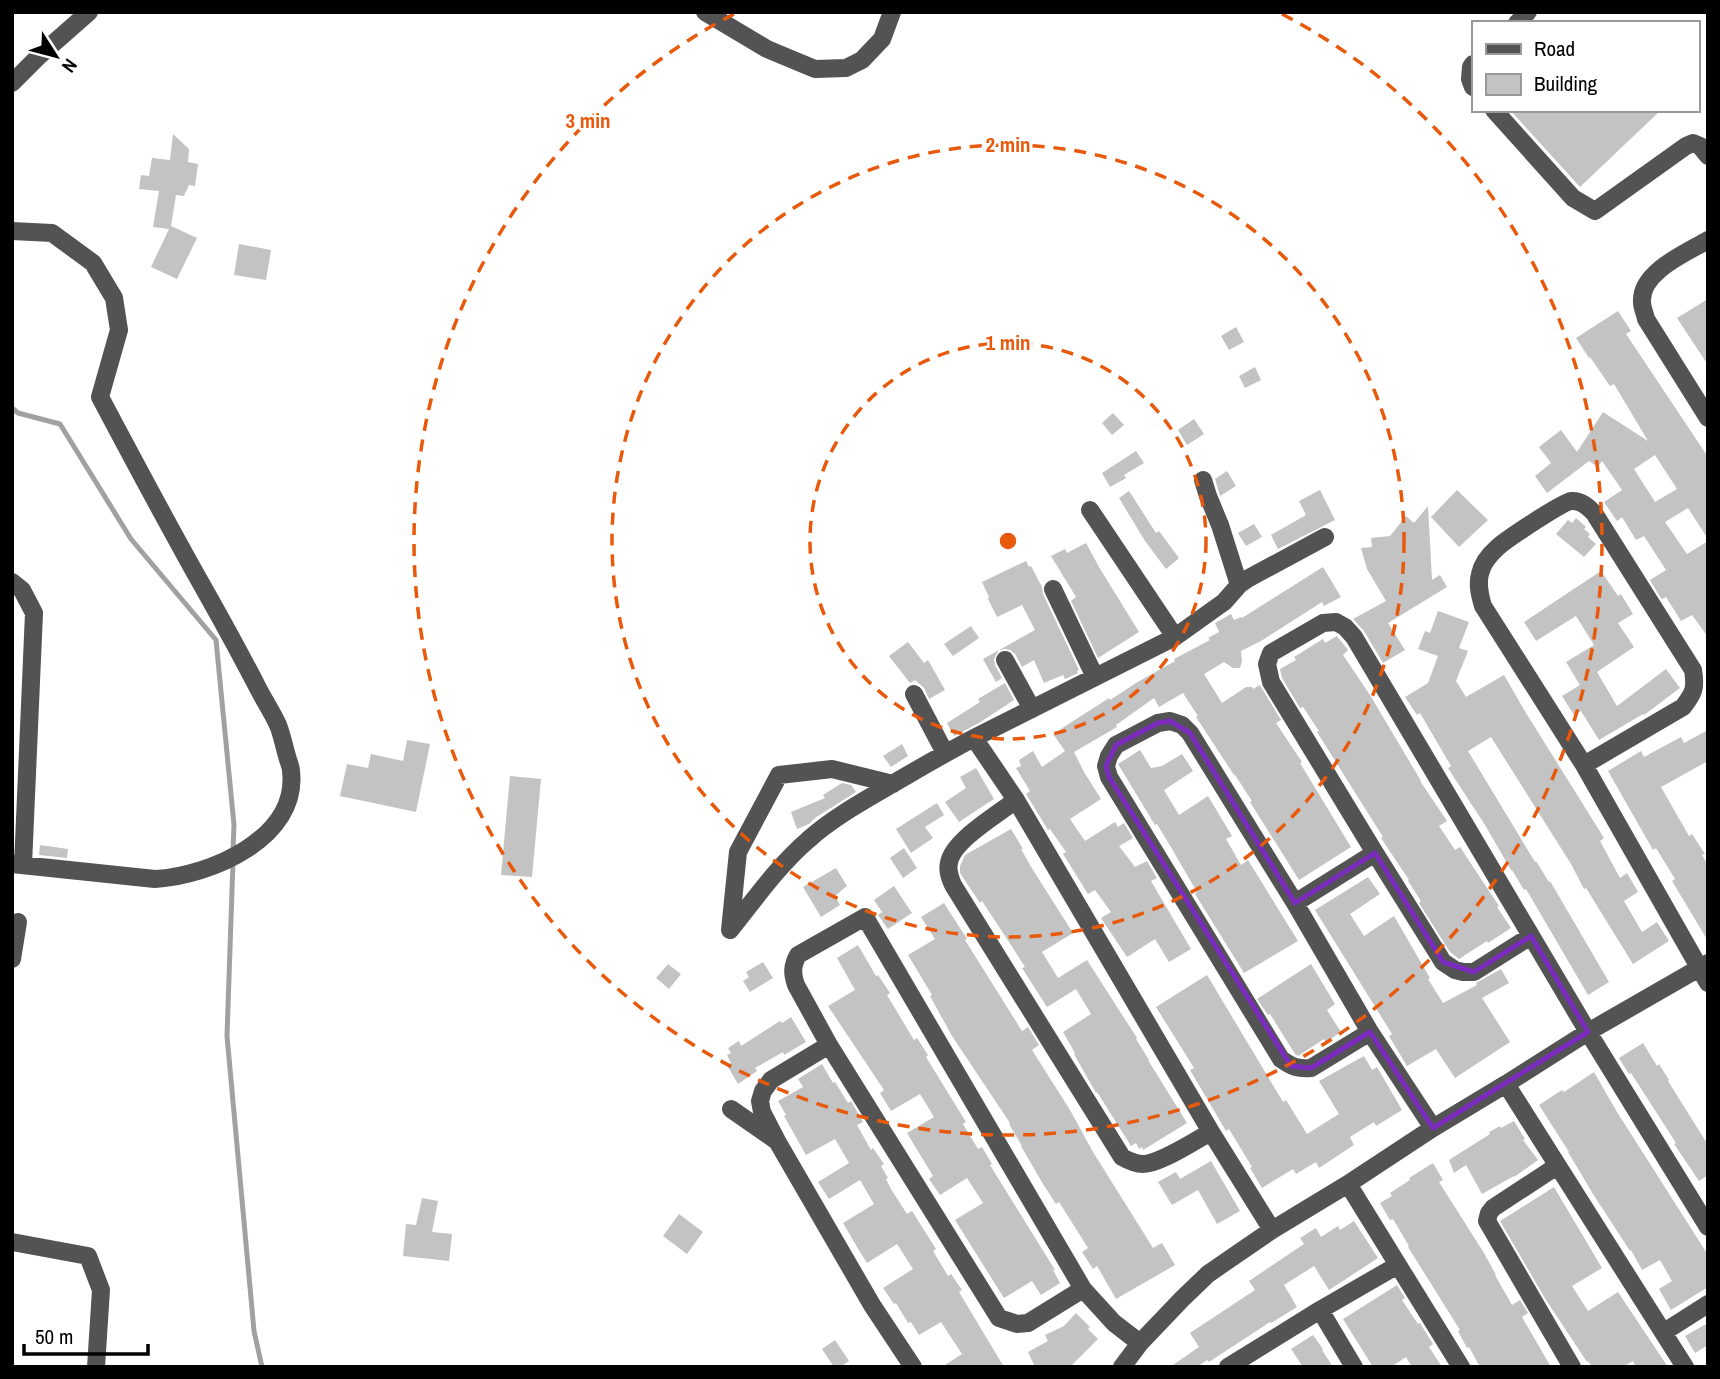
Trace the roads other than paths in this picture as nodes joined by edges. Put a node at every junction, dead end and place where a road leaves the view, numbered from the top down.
1 (89, 12) edge
2 (705, 12) edge
3 (892, 12) edge
4 (1472, 66) edge
5 (12, 83) edge
6 (1472, 84) edge
7 (1496, 112) edge
8 (1708, 156) edge
9 (12, 231) edge
10 (1708, 240) edge
11 (1708, 418) edge
12 (1203, 480) dead end
13 (1090, 510) dead end
14 (1325, 537) dead end
15 (12, 582) edge
16 (1239, 585) junction
17 (1053, 589) dead end
18 (1175, 637) junction
19 (1005, 660) dead end
20 (1095, 677) junction
21 (914, 694) dead end
22 (1032, 709) junction
23 (974, 738) junction
24 (946, 753) junction
25 (20, 756) edge
26 (1584, 765) junction
27 (894, 784) junction
28 (1016, 800) junction
29 (1375, 853) junction
30 (17, 864) edge
31 (1295, 903) junction
32 (18, 922) dead end
33 (1531, 936) junction
34 (12, 959) edge
35 (1705, 971) edge
36 (1370, 1032) junction
37 (1588, 1032) junction
38 (829, 1045) junction
39 (1506, 1084) junction
40 (731, 1110) dead end
41 (1433, 1128) junction
42 (1211, 1132) junction
43 (777, 1141) junction
44 (1557, 1166) junction
45 (1348, 1184) junction
46 (1708, 1227) edge
47 (1272, 1230) junction
48 (12, 1242) edge
49 (1398, 1265) junction
50 (1083, 1289) junction
51 (1708, 1304) edge
52 (1320, 1310) junction
53 (1664, 1332) junction
54 (1140, 1343) junction
55 (1235, 1365) edge
56 (96, 1367) edge
57 (913, 1367) edge
58 (1122, 1367) edge
59 (1354, 1367) edge
60 (1461, 1367) edge
61 (1572, 1367) edge
62 (1685, 1367) edge

1 - 5 street
2 - 3 street
4 - 6 street
7 - 8 street
9 - 30 street
10 - 11 street
12 - 16 street
13 - 18 street
14 - 16 street
15 - 25 street
16 - 18 street
17 - 20 street
18 - 20 street
19 - 22 street
20 - 22 street
21 - 24 street
22 - 23 street
23 - 24 street
23 - 28 street
24 - 27 street
25 - 30 street
26 - 26 street
26 - 35 street
27 - 27 street
28 - 42 street
28 - 42 street
29 - 31 street
29 - 33 street
29 - 33 street
31 - 36 street
31 - 36 street
32 - 34 street
33 - 37 street
35 - 37 street
36 - 41 street
37 - 39 street
37 - 46 street
38 - 43 street
38 - 50 street
38 - 50 street
39 - 41 street
39 - 44 street
40 - 43 street
41 - 45 street
42 - 47 street
43 - 57 street
44 - 53 street
44 - 61 street
45 - 47 street
45 - 49 street
47 - 54 street
48 - 56 street
49 - 52 street
49 - 60 street
50 - 54 street
51 - 53 street
52 - 55 street
52 - 59 street
53 - 62 street
54 - 58 street

